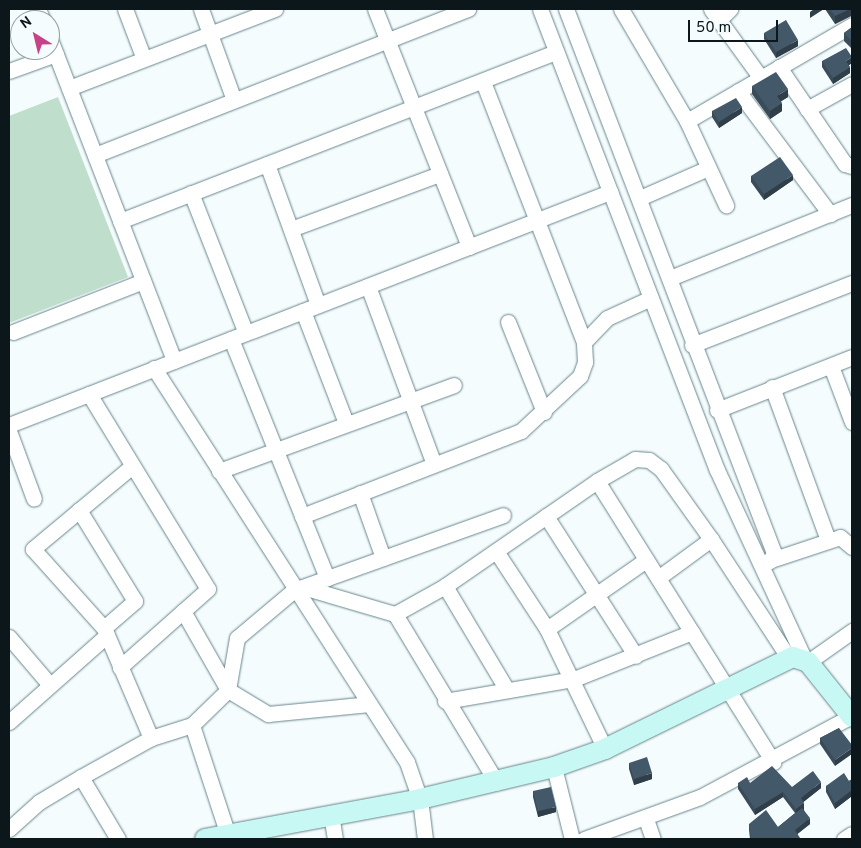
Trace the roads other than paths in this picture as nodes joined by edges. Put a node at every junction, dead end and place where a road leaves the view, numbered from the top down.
1 (125, 9) edge
2 (201, 9) edge
3 (276, 9) edge
4 (375, 9) edge
5 (468, 9) edge
6 (540, 9) edge
7 (566, 9) edge
8 (621, 9) edge
9 (730, 9) edge
10 (715, 14) edge
11 (852, 25) edge
12 (210, 34) junction
13 (387, 40) junction
14 (556, 52) junction
15 (144, 59) junction
16 (39, 60) edge
17 (58, 60) edge
18 (779, 67) junction
19 (9, 71) edge
20 (761, 78) junction
21 (483, 80) junction
22 (852, 84) edge
23 (69, 88) junction
24 (738, 91) junction
25 (234, 100) junction
26 (414, 107) junction
27 (807, 109) junction
28 (687, 121) junction
29 (95, 155) junction
30 (267, 164) junction
31 (852, 166) edge
32 (708, 168) junction
33 (440, 174) junction
34 (610, 192) junction
35 (191, 193) junction
36 (642, 197) junction
37 (726, 205) dead end
38 (851, 210) edge
39 (830, 214) junction
40 (120, 221) junction
41 (534, 221) junction
42 (291, 229) junction
43 (469, 247) junction
44 (670, 278) junction
45 (143, 281) junction
46 (852, 283) edge
47 (368, 286) junction
48 (651, 298) junction
49 (318, 305) junction
50 (304, 311) junction
51 (508, 322) dead end
52 (13, 332) dead end
53 (246, 333) junction
54 (231, 339) junction
55 (584, 342) junction
56 (692, 345) junction
57 (852, 357) edge
58 (174, 361) junction
59 (830, 366) junction
60 (154, 368) junction
61 (454, 385) dead end
62 (772, 387) junction
63 (89, 394) junction
64 (410, 399) junction
65 (717, 410) junction
66 (544, 412) junction
67 (852, 422) edge
68 (346, 423) junction
69 (9, 425) edge
70 (9, 431) edge
71 (276, 450) junction
72 (434, 464) junction
73 (130, 467) junction
74 (219, 471) junction
75 (597, 481) junction
76 (360, 493) junction
77 (34, 499) dead end
78 (78, 510) junction
79 (504, 515) dead end
80 (302, 516) junction
81 (546, 516) junction
82 (711, 539) junction
83 (828, 540) junction
84 (852, 547) edge
85 (496, 551) junction
86 (383, 558) junction
87 (646, 560) junction
88 (765, 562) junction
89 (327, 578) junction
90 (658, 578) junction
91 (445, 586) junction
92 (299, 588) junction
93 (596, 594) junction
94 (183, 611) junction
95 (395, 614) junction
96 (547, 629) junction
97 (106, 631) junction
98 (852, 631) edge
99 (692, 632) junction
100 (9, 636) edge
101 (636, 656) junction
102 (800, 660) junction
103 (120, 667) junction
104 (574, 679) junction
105 (50, 685) junction
106 (228, 690) junction
107 (507, 690) junction
108 (726, 691) junction
109 (445, 701) junction
110 (370, 704) junction
111 (852, 716) edge
112 (9, 722) edge
113 (192, 725) junction
114 (151, 738) junction
115 (605, 748) junction
116 (773, 762) junction
117 (554, 766) junction
118 (81, 778) junction
119 (497, 783) junction
120 (420, 799) junction
121 (330, 814) junction
122 (646, 819) junction
123 (9, 829) edge
124 (226, 832) junction
125 (852, 834) edge
126 (118, 839) edge
127 (205, 839) edge
128 (335, 839) edge
129 (425, 839) edge
130 (572, 839) edge
131 (584, 839) edge
132 (653, 839) edge
133 (844, 839) edge

1 - 15 street
2 - 12 street
3 - 12 street
4 - 13 street
5 - 13 street
6 - 14 street
7 - 36 street
8 - 28 street
9 - 10 street
10 - 20 street
11 - 18 street
12 - 15 street
12 - 25 street
13 - 25 street
13 - 26 street
14 - 21 street
14 - 34 street
15 - 23 street
16 - 19 street
17 - 23 street
18 - 20 street
18 - 27 street
20 - 24 street
21 - 26 street
21 - 41 street
22 - 27 street
23 - 29 street
24 - 28 street
24 - 39 street
25 - 29 street
26 - 30 street
26 - 33 street
27 - 31 street
28 - 32 street
29 - 40 street
30 - 35 street
30 - 42 street
32 - 36 street
32 - 37 street
33 - 42 street
33 - 43 street
34 - 41 street
34 - 48 street
35 - 40 street
35 - 53 street
36 - 44 street
38 - 39 street
39 - 44 street
40 - 45 street
41 - 43 street
41 - 55 street
42 - 49 street
43 - 47 street
44 - 56 street
45 - 52 street
45 - 58 street
46 - 56 street
47 - 49 street
47 - 64 street
48 - 55 street
48 - 88 street
49 - 50 street
50 - 53 street
50 - 68 street
51 - 66 street
53 - 54 street
54 - 58 street
54 - 71 street
55 - 66 street
56 - 65 street
57 - 59 street
58 - 60 street
59 - 62 street
59 - 67 street
60 - 63 street
60 - 74 street
61 - 64 street
62 - 65 street
62 - 83 street
63 - 69 street
63 - 73 street
64 - 68 street
64 - 72 street
65 - 88 street
66 - 72 street
68 - 71 street
70 - 77 street
71 - 74 street
71 - 80 street
72 - 76 street
73 - 78 street
73 - 94 street
74 - 92 street
75 - 81 street
75 - 82 street
75 - 87 street
76 - 80 street
76 - 86 street
78 - 97 street
78 - 97 street
79 - 86 street
80 - 89 street
81 - 85 street
81 - 93 street
82 - 90 street
82 - 102 street
83 - 84 street
83 - 88 street
85 - 91 street
85 - 96 street
86 - 89 street
87 - 90 street
87 - 93 street
88 - 102 street
89 - 92 street
90 - 99 street
91 - 95 street
91 - 107 street
92 - 95 street
92 - 106 street
92 - 110 street
93 - 96 street
93 - 101 street
94 - 103 street
94 - 106 street
95 - 109 street
96 - 104 street
97 - 103 street
97 - 105 street
98 - 102 street
99 - 101 street
99 - 108 street
100 - 105 street
101 - 104 street
102 - 108 street
102 - 111 street
103 - 114 street
104 - 107 street
104 - 115 street
105 - 112 street
106 - 110 street
106 - 113 street
107 - 109 street
108 - 115 street
108 - 116 street
109 - 119 street
110 - 120 street
111 - 116 street
113 - 114 street
113 - 124 street
114 - 118 street
115 - 117 street
116 - 122 street
117 - 119 street
117 - 130 street
118 - 123 street
118 - 126 street
119 - 120 street
120 - 121 street
120 - 129 street
121 - 124 street
121 - 128 street
122 - 131 street
122 - 132 street
124 - 127 street
125 - 133 street

